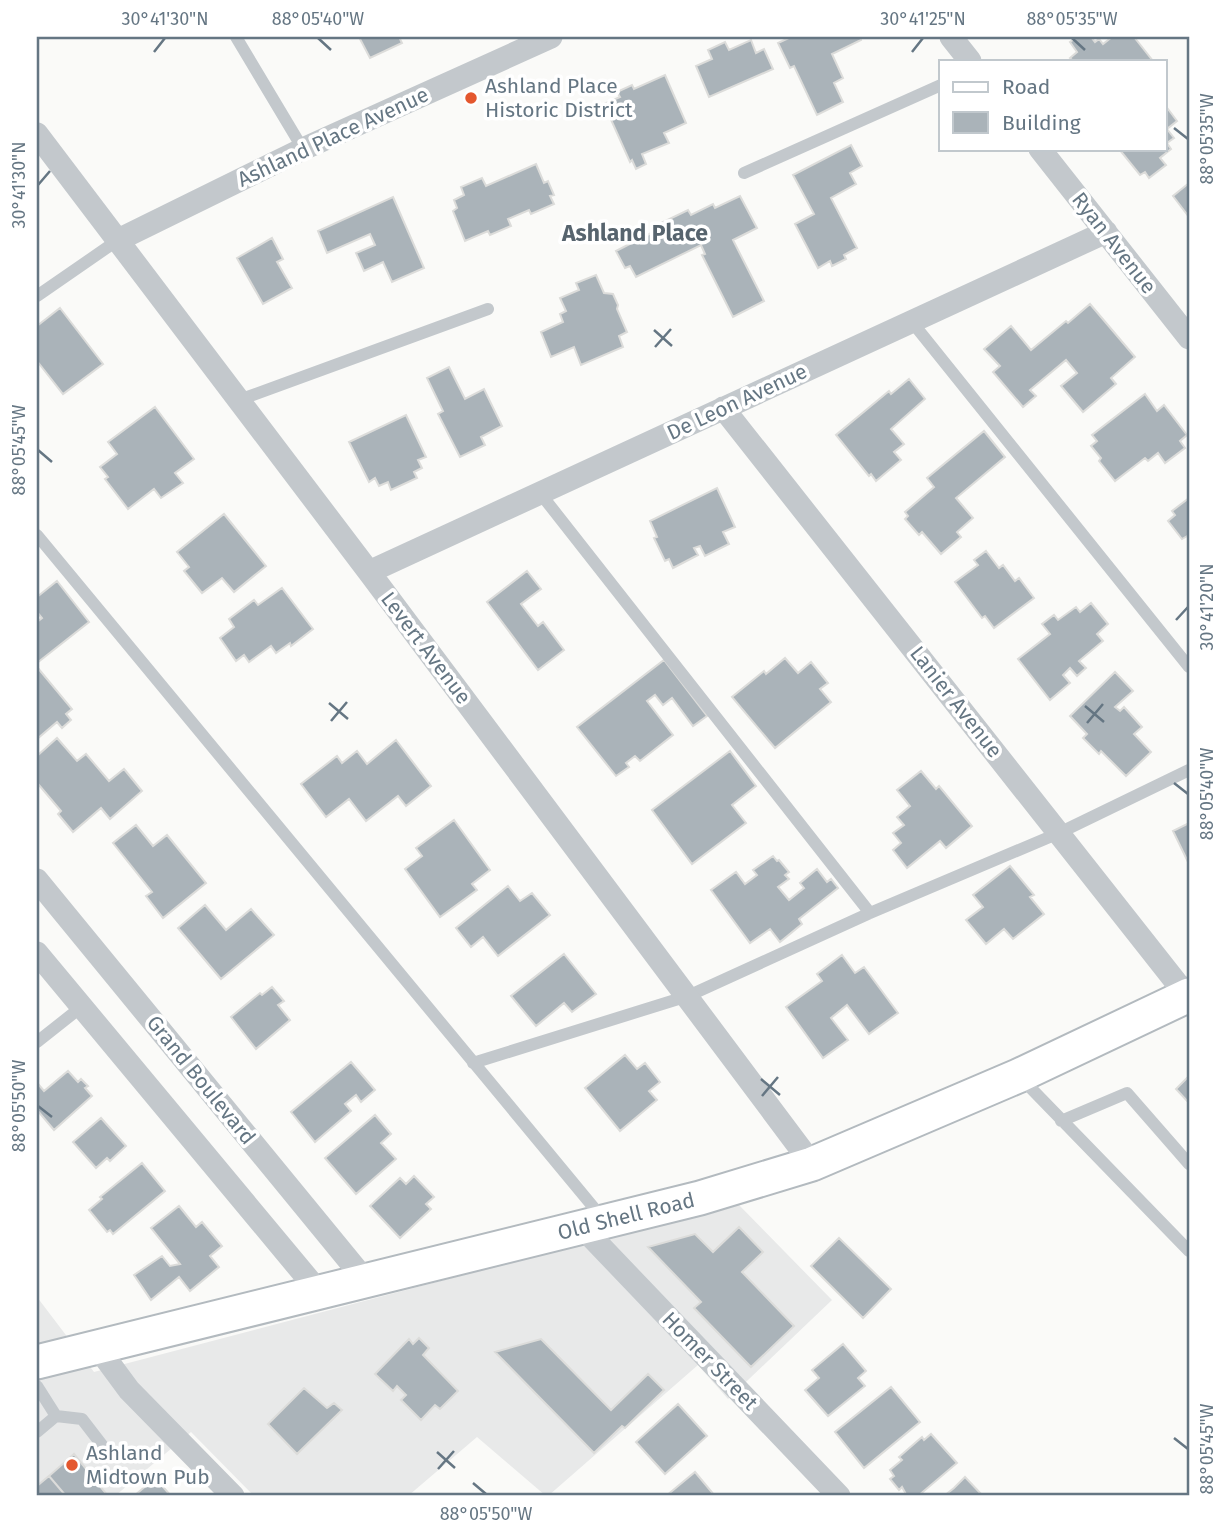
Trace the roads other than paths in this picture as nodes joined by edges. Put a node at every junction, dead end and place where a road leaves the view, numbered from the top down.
1 (236, 37) edge
2 (551, 37) edge
3 (951, 37) edge
4 (511, 45) edge
5 (969, 60) edge
6 (939, 86) edge
7 (37, 134) edge
8 (303, 149) junction
9 (1041, 150) edge
10 (744, 173) dead end
11 (1106, 232) junction
12 (118, 240) junction
13 (37, 296) edge
14 (488, 309) dead end
15 (912, 322) junction
16 (1189, 338) edge
17 (239, 400) junction
18 (723, 408) junction
19 (540, 493) junction
20 (37, 535) edge
21 (369, 572) junction
22 (1189, 667) edge
23 (1189, 770) edge
24 (1059, 833) junction
25 (37, 880) edge
26 (870, 913) junction
27 (37, 953) edge
28 (688, 996) junction
29 (1188, 996) edge
30 (80, 1007) junction
31 (37, 1042) edge
32 (473, 1063) junction
33 (1018, 1076) junction
34 (1061, 1121) junction
35 (812, 1164) junction
36 (1189, 1164) edge
37 (592, 1223) junction
38 (1189, 1251) edge
39 (365, 1280) junction
40 (318, 1292) junction
41 (98, 1348) junction
42 (37, 1362) edge
43 (37, 1386) edge
44 (56, 1416) junction
45 (37, 1432) edge
46 (102, 1445) dead end
47 (233, 1496) edge
48 (839, 1496) edge

1 - 8 lane
2 - 4 street, Ashland Place Avenue
3 - 5 street
4 - 8 street, Ashland Place Avenue
6 - 10 lane
7 - 12 street, Levert Avenue
8 - 12 street, Ashland Place Avenue
9 - 11 street, Ryan Avenue
11 - 15 street, De Leon Avenue
11 - 16 street, Ryan Avenue
12 - 13 lane
12 - 17 street, Levert Avenue
14 - 17 lane
15 - 18 street, De Leon Avenue
15 - 22 lane
17 - 21 street, Levert Avenue
18 - 19 street, De Leon Avenue
18 - 24 street, Lanier Avenue
19 - 21 street, De Leon Avenue
19 - 26 lane
20 - 32 lane
21 - 28 street, Levert Avenue
23 - 24 lane
24 - 26 lane
24 - 29 street, Lanier Avenue
25 - 39 street, Grand Boulevard
26 - 28 lane
27 - 30 street
28 - 32 lane
28 - 35 street, Levert Avenue
29 - 33 street, Old Shell Road
30 - 31 lane
30 - 40 street
32 - 37 lane
33 - 34 lane
33 - 35 street, Old Shell Road
34 - 36 lane
34 - 38 lane
35 - 37 street, Old Shell Road
37 - 39 street, Old Shell Road
37 - 48 street, Homer Street
39 - 40 street, Old Shell Road
40 - 41 street, Old Shell Road
41 - 42 street, Old Shell Road
41 - 47 street
43 - 44 lane
44 - 45 lane
44 - 46 lane

